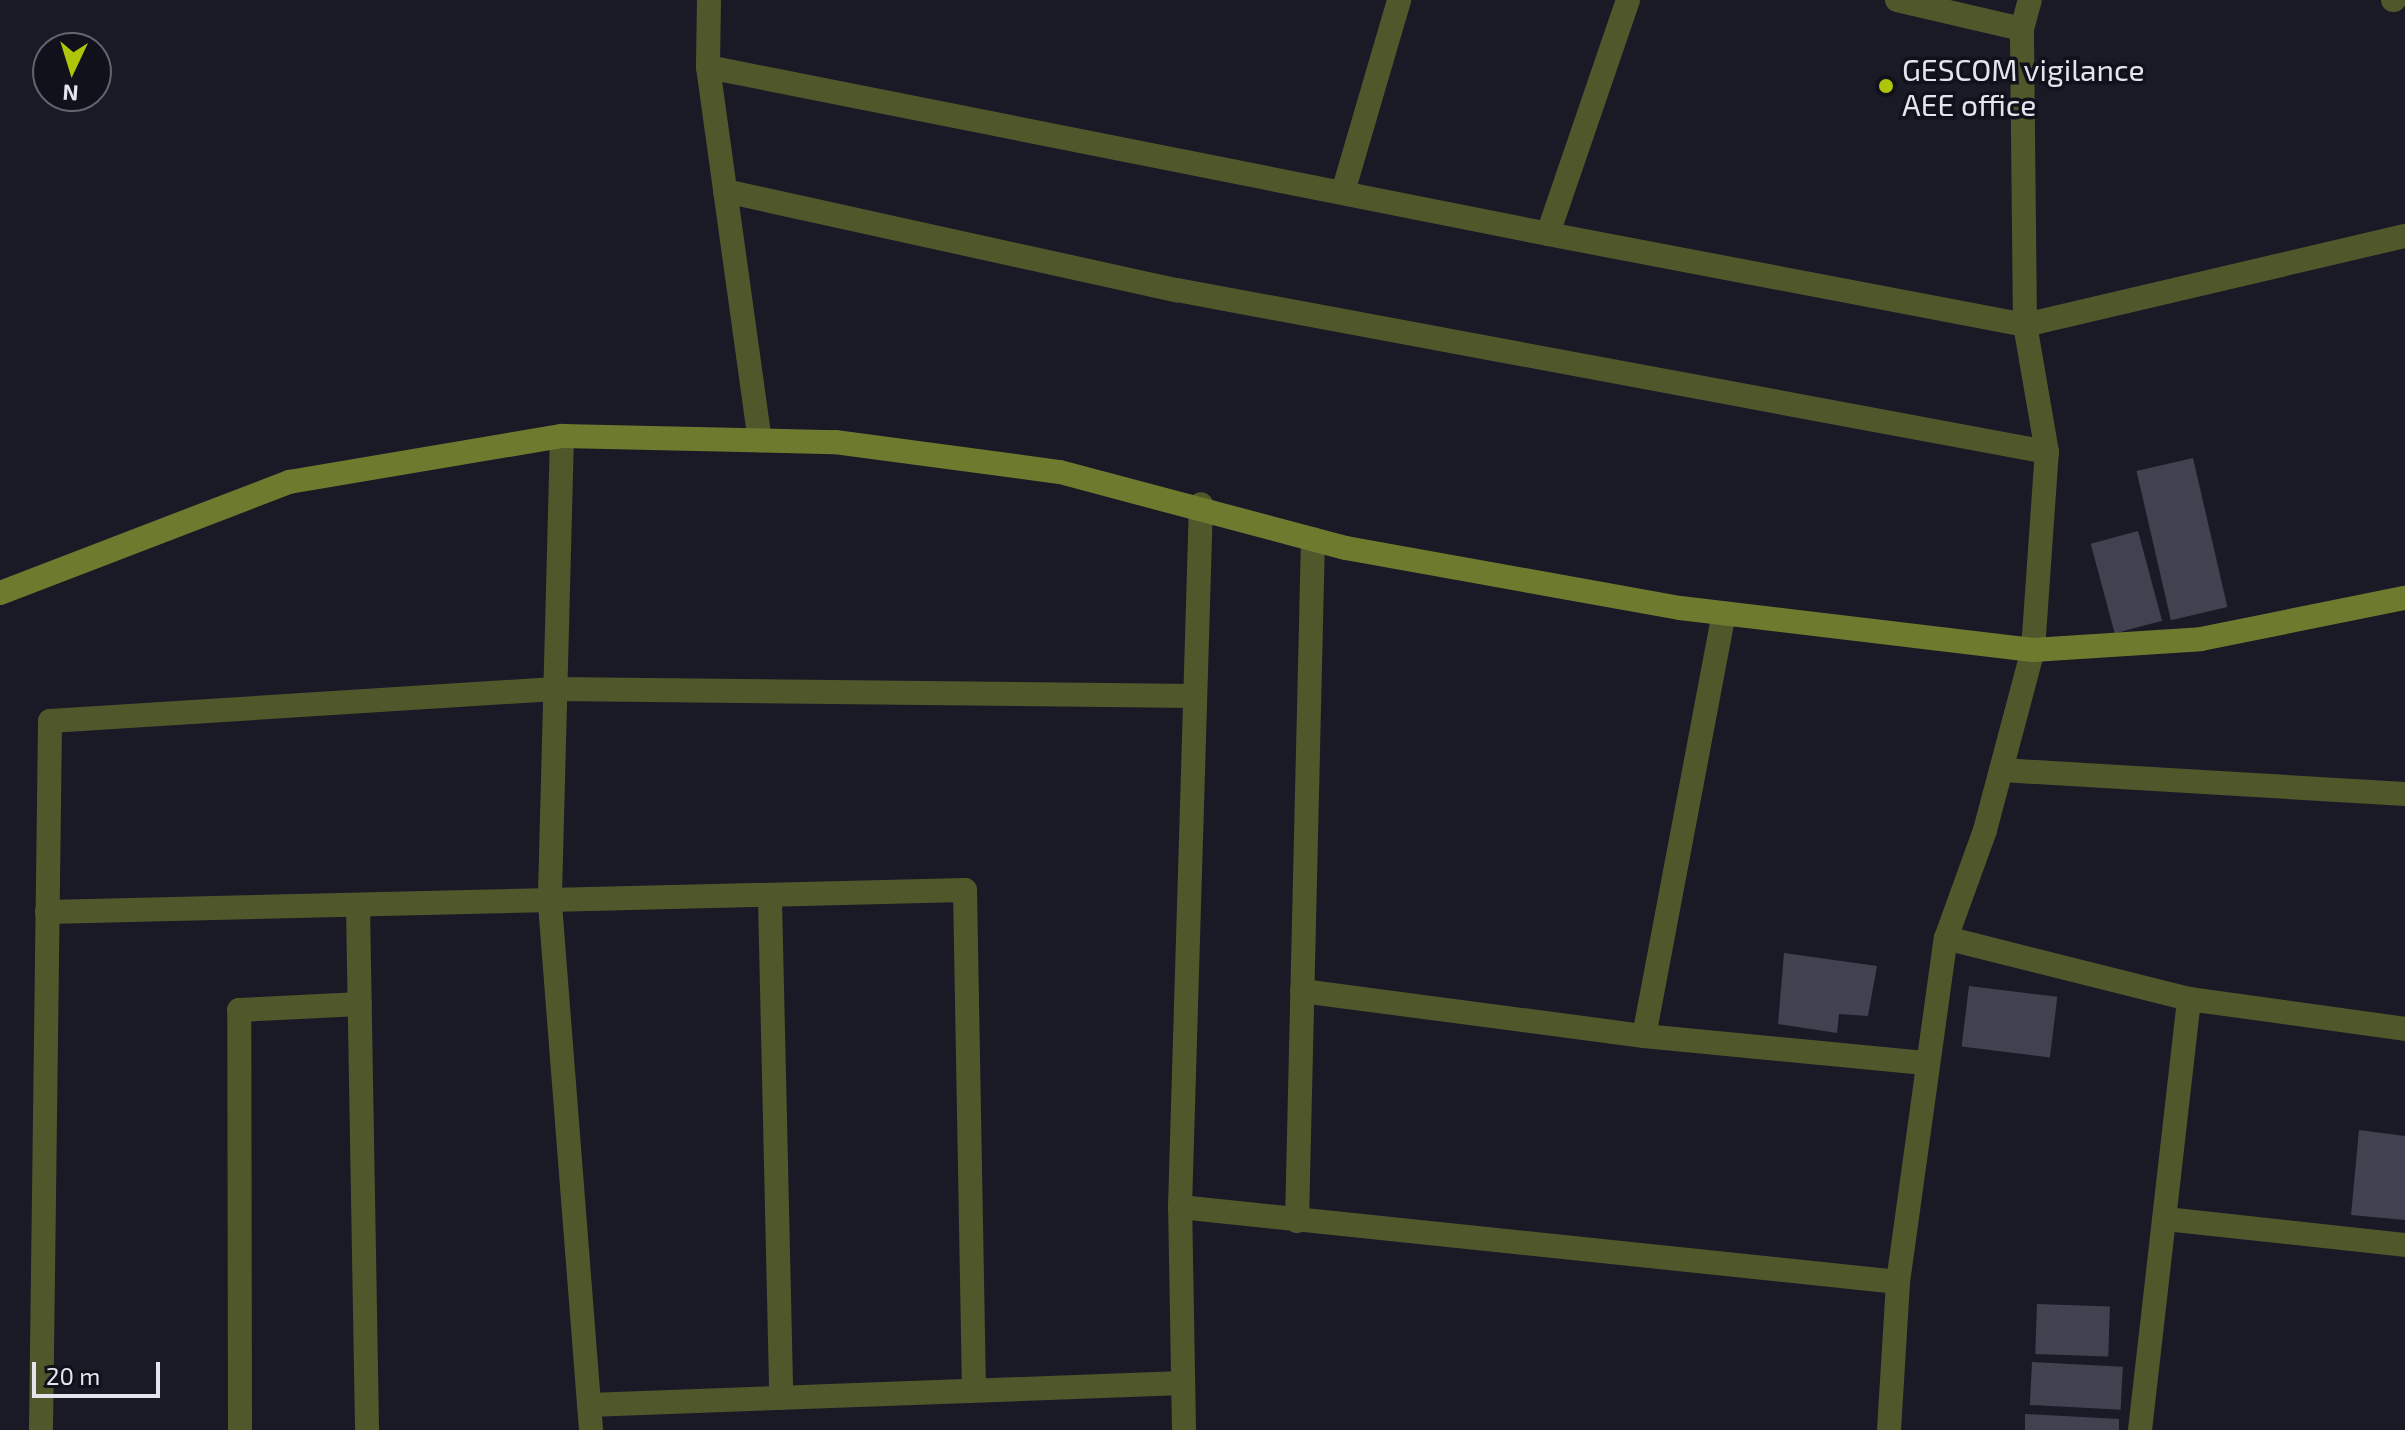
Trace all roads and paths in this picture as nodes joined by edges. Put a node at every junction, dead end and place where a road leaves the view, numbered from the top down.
1 (709, 0) edge
2 (1399, 0) edge
3 (1628, 0) edge
4 (1897, 0) edge
5 (2030, 0) edge
6 (2022, 29) junction
7 (708, 67) junction
8 (725, 191) junction
9 (1343, 192) junction
10 (1548, 234) junction
11 (2405, 236) edge
12 (2025, 325) junction
13 (562, 436) junction
14 (760, 440) junction
15 (2047, 452) junction
16 (1201, 504) junction
17 (1313, 539) junction
18 (0, 593) edge
19 (2405, 598) edge
20 (1724, 613) junction
21 (2033, 650) junction
22 (555, 689) junction
23 (1195, 696) junction
24 (2001, 770) junction
25 (2405, 794) edge
26 (770, 900) junction
27 (550, 904) junction
28 (358, 907) junction
29 (47, 912) junction
30 (1946, 938) junction
31 (1302, 991) junction
32 (2189, 999) junction
33 (360, 1004) junction
34 (2405, 1029) edge
35 (1644, 1036) junction
36 (1925, 1063) junction
37 (1180, 1207) junction
38 (2166, 1219) junction
39 (1297, 1221) junction
40 (2405, 1245) edge
41 (1898, 1282) junction
42 (1183, 1383) junction
43 (974, 1390) junction
44 (781, 1398) junction
45 (589, 1405) junction
46 (41, 1430) edge
47 (240, 1430) edge
48 (367, 1430) edge
49 (591, 1430) edge
50 (1184, 1430) edge
51 (1889, 1430) edge
52 (2140, 1430) edge

1 - 7 street
2 - 9 street
3 - 10 street
4 - 6 street
5 - 6 street
6 - 12 street
7 - 8 street
7 - 9 street
8 - 14 street
8 - 15 street
9 - 10 street
10 - 12 street
11 - 12 street
12 - 15 street
13 - 14 main road
13 - 18 main road
13 - 22 street
14 - 16 main road
15 - 21 street
16 - 17 main road
16 - 23 street
17 - 20 main road
17 - 31 street
19 - 21 main road
20 - 21 main road
20 - 35 street
21 - 24 street
22 - 23 street
22 - 27 street
22 - 29 street
23 - 37 street
24 - 25 street
24 - 30 street
26 - 27 street
26 - 43 street
26 - 44 street
27 - 28 street
27 - 45 street
28 - 29 street
28 - 33 street
29 - 46 street
30 - 32 street
30 - 36 street
31 - 35 street
31 - 39 street
32 - 34 street
32 - 38 street
33 - 47 street
33 - 48 street
35 - 36 street
36 - 41 street
37 - 39 street
37 - 42 street
38 - 40 street
38 - 52 street
39 - 41 street
41 - 51 street
42 - 43 street
42 - 50 street
43 - 44 street
44 - 45 street
45 - 49 street

